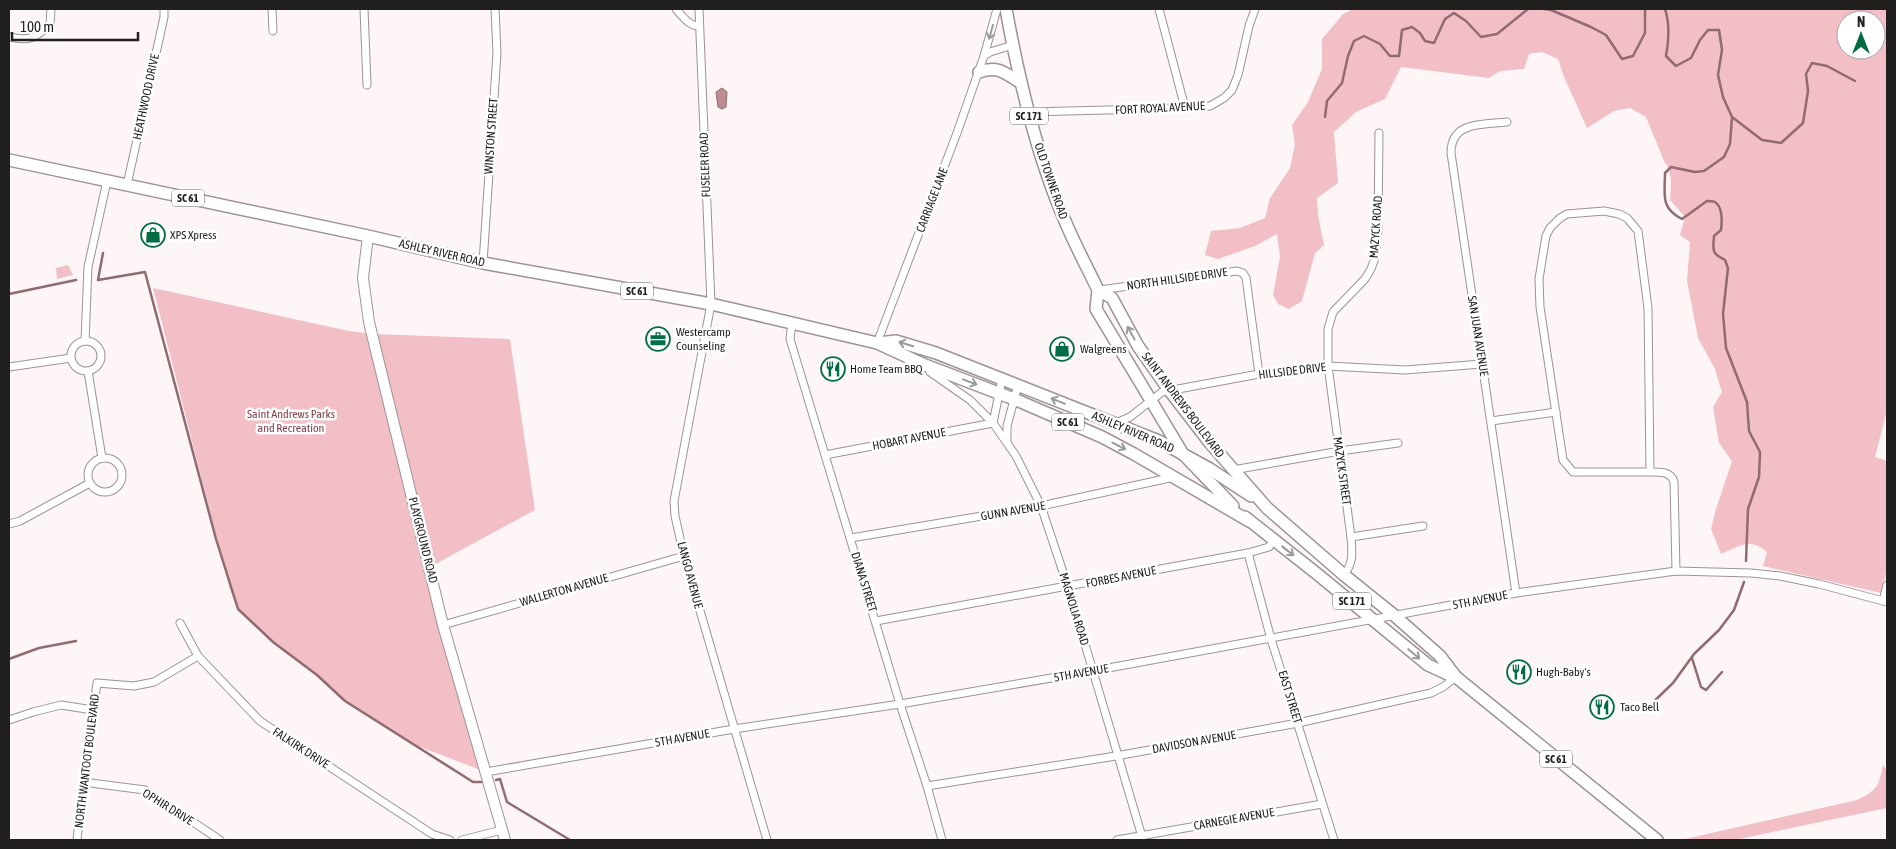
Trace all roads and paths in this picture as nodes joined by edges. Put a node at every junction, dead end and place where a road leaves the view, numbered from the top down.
1 (51, 9) edge
2 (164, 9) edge
3 (272, 9) edge
4 (364, 9) edge
5 (495, 9) edge
6 (676, 9) edge
7 (699, 9) edge
8 (996, 9) edge
9 (1006, 9) edge
10 (1159, 9) edge
11 (1255, 9) edge
12 (700, 26) junction
13 (273, 31) dead end
14 (9, 37) edge
15 (1012, 45) junction
16 (984, 56) junction
17 (979, 72) junction
18 (1021, 83) junction
19 (367, 85) dead end
20 (1185, 108) junction
21 (1028, 112) junction
22 (1508, 122) dead end
23 (1379, 133) dead end
24 (9, 160) edge
25 (108, 181) junction
26 (127, 185) junction
27 (368, 236) junction
28 (482, 263) junction
29 (1098, 290) junction
30 (711, 304) junction
31 (792, 322) junction
32 (84, 341) junction
33 (877, 343) junction
34 (71, 358) junction
35 (1482, 364) junction
36 (1328, 366) junction
37 (9, 367) edge
38 (88, 371) junction
39 (1259, 374) junction
40 (1002, 379) junction
41 (1018, 385) junction
42 (1169, 390) junction
43 (999, 394) junction
44 (1014, 399) junction
45 (1151, 400) junction
46 (1556, 412) junction
47 (1491, 422) junction
48 (993, 423) junction
49 (1113, 424) junction
50 (1007, 442) junction
51 (1398, 443) dead end
52 (1340, 451) junction
53 (1183, 454) junction
54 (825, 455) junction
55 (102, 458) junction
56 (1233, 470) junction
57 (1650, 472) junction
58 (1174, 477) junction
59 (90, 483) junction
60 (1041, 506) junction
61 (1267, 508) junction
62 (1249, 521) junction
63 (9, 524) edge
64 (1423, 526) dead end
65 (1351, 537) junction
66 (851, 538) junction
67 (1274, 539) junction
68 (1248, 554) junction
69 (684, 556) junction
70 (1676, 571) junction
71 (1344, 575) junction
72 (1887, 585) edge
73 (1068, 587) junction
74 (1516, 594) junction
75 (1885, 601) edge
76 (1395, 616) junction
77 (1374, 620) junction
78 (876, 622) junction
79 (180, 623) dead end
80 (444, 625) junction
81 (1272, 639) junction
82 (198, 656) junction
83 (1092, 671) junction
84 (1456, 678) junction
85 (900, 704) junction
86 (93, 710) junction
87 (9, 720) edge
88 (1298, 723) junction
89 (734, 729) junction
90 (1116, 756) junction
91 (486, 772) junction
92 (83, 782) junction
93 (927, 786) junction
94 (1322, 804) junction
95 (504, 835) edge
96 (1142, 838) edge
97 (76, 840) edge
98 (220, 840) edge
99 (450, 840) edge
100 (462, 840) edge
101 (767, 840) edge
102 (942, 840) edge
103 (1117, 840) edge
104 (1334, 840) edge
105 (1657, 840) edge

1 - 14 street
2 - 26 street, HEATHWOOD DRIVE
3 - 13 street
4 - 19 street
5 - 28 street, WINSTON STREET
6 - 12 street
7 - 12 street, FUSELER ROAD
8 -> 16 street, CARRIAGE LANE
9 - 15 main road, OLD TOWNE ROAD / SC 171
10 - 20 street
11 - 20 street, FORT ROYAL AVENUE
12 - 30 street, FUSELER ROAD
15 - 16 street
15 - 18 main road, OLD TOWNE ROAD / SC 171
16 - 17 street, CARRIAGE LANE
17 - 18 main road
17 - 33 street, CARRIAGE LANE
18 - 21 main road, OLD TOWNE ROAD / SC 171
20 - 21 street, FORT ROYAL AVENUE
21 - 29 main road, OLD TOWNE ROAD / SC 171
22 - 35 street, SAN JUAN AVENUE
23 - 36 street, MAZYCK ROAD
24 - 25 main road, ASHLEY RIVER ROAD / SC 61
25 - 26 main road, ASHLEY RIVER ROAD / SC 61
25 - 32 street
26 - 27 main road, ASHLEY RIVER ROAD / SC 61
27 - 28 main road, ASHLEY RIVER ROAD / SC 61
27 - 80 main road, PLAYGROUND ROAD
28 - 30 main road, ASHLEY RIVER ROAD / SC 61
29 - 39 street, NORTH HILLSIDE DRIVE
42 -> 29 main road, SAINT ANDREWS BOULEVARD / SC 171
29 - 45 main road, SAINT ANDREWS BOULEVARD / SC 171
30 - 31 main road, ASHLEY RIVER ROAD / SC 61
30 - 69 street, LANGO AVENUE
31 - 33 main road, ASHLEY RIVER ROAD / SC 61
31 - 54 street, DIANA STREET
32 - 34 street
32 - 38 street
40 -> 33 main road, ASHLEY RIVER ROAD / SC 61
33 -> 43 main road, ASHLEY RIVER ROAD / SC 61
33 - 48 street, MAGNOLIA ROAD
34 - 37 street
34 - 38 street
35 - 36 street, HILLSIDE DRIVE
35 - 47 street, SAN JUAN AVENUE
36 - 39 street, HILLSIDE DRIVE
36 - 52 street, MAZYCK STREET
38 - 55 street
39 - 42 street, HILLSIDE DRIVE
40 - 41 main road, ASHLEY RIVER ROAD / SC 61
40 - 43 street
41 - 44 street
49 -> 41 main road, ASHLEY RIVER ROAD / SC 61
42 - 45 street, HILLSIDE DRIVE
42 - 56 main road, SAINT ANDREWS BOULEVARD / SC 171
43 - 44 main road, ASHLEY RIVER ROAD / SC 61
43 - 48 street
44 - 50 street
44 -> 58 main road, ASHLEY RIVER ROAD / SC 61
45 - 49 street, HILLSIDE DRIVE
45 - 53 main road, SAINT ANDREWS BOULEVARD / SC 171
46 - 47 street
46 - 57 street
46 - 57 street
47 - 74 street, SAN JUAN AVENUE
48 - 50 street, MAGNOLIA ROAD
48 - 54 street, HOBART AVENUE
49 - 53 main road, ASHLEY RIVER ROAD / SC 61
50 - 60 street, MAGNOLIA ROAD
51 - 52 street
52 - 56 street
52 - 65 street, MAZYCK STREET
53 - 61 main road, ASHLEY RIVER ROAD / SC 61
53 - 62 main road, SAINT ANDREWS BOULEVARD / SC 171
54 - 66 street, DIANA STREET
55 - 59 street
55 - 59 street
56 - 61 main road, SAINT ANDREWS BOULEVARD / SC 171
57 - 70 street
58 - 60 street, GUNN AVENUE
58 - 62 main road, ASHLEY RIVER ROAD / SC 61
59 - 63 street
60 - 66 street, GUNN AVENUE
60 - 73 street, MAGNOLIA ROAD
61 - 71 main road, SAINT ANDREWS BOULEVARD / SC 171
62 - 67 main road, SAINT ANDREWS BOULEVARD / SC 171
64 - 65 street
65 - 71 street, MAZYCK STREET
66 - 78 street, DIANA STREET
67 - 68 street, FORBES AVENUE
67 -> 77 main road, SAINT ANDREWS BOULEVARD / SC 171
68 - 73 street, FORBES AVENUE
68 - 81 street, EAST STREET
69 - 80 street, WALLERTON AVENUE
69 - 89 street, LANGO AVENUE
70 - 74 street, 5TH AVENUE
70 - 75 street, 5TH AVENUE
71 - 76 main road, SAINT ANDREWS BOULEVARD / SC 171
72 - 75 street
73 - 78 street, FORBES AVENUE
73 - 83 street, MAGNOLIA ROAD
74 - 76 street, 5TH AVENUE
76 - 77 street, 5TH AVENUE
76 - 84 main road, SAINT ANDREWS BOULEVARD / SC 171
77 - 81 street, 5TH AVENUE
77 -> 84 main road, SAINT ANDREWS BOULEVARD / SC 171
78 - 85 street, DIANA STREET
79 - 82 street, FALKIRK DRIVE
80 - 91 main road, PLAYGROUND ROAD
81 - 83 street, 5TH AVENUE
81 - 88 street, EAST STREET
82 - 86 street, NORTH WANTOOT BOULEVARD
82 - 99 street, FALKIRK DRIVE
83 - 85 street, 5TH AVENUE
83 - 90 street, MAGNOLIA ROAD
84 - 88 street, DAVIDSON AVENUE
84 - 105 main road, SAINT ANDREWS BOULEVARD / SC 61
85 - 89 street, 5TH AVENUE
85 - 93 street, DIANA STREET
86 - 87 street
86 - 92 street, NORTH WANTOOT BOULEVARD
88 - 90 street, DAVIDSON AVENUE
88 - 94 street, EAST STREET
89 - 91 street, 5TH AVENUE
89 - 101 street, LANGO AVENUE
90 - 93 street, DAVIDSON AVENUE
90 - 96 street, MAGNOLIA ROAD
91 - 95 main road, PLAYGROUND ROAD
92 - 97 street, NORTH WANTOOT BOULEVARD
92 - 98 street, OPHIR DRIVE
93 - 102 street, DIANA STREET
94 - 96 street, CARNEGIE AVENUE
94 - 104 street, EAST STREET
95 - 100 street
96 - 103 street, CARNEGIE AVENUE

